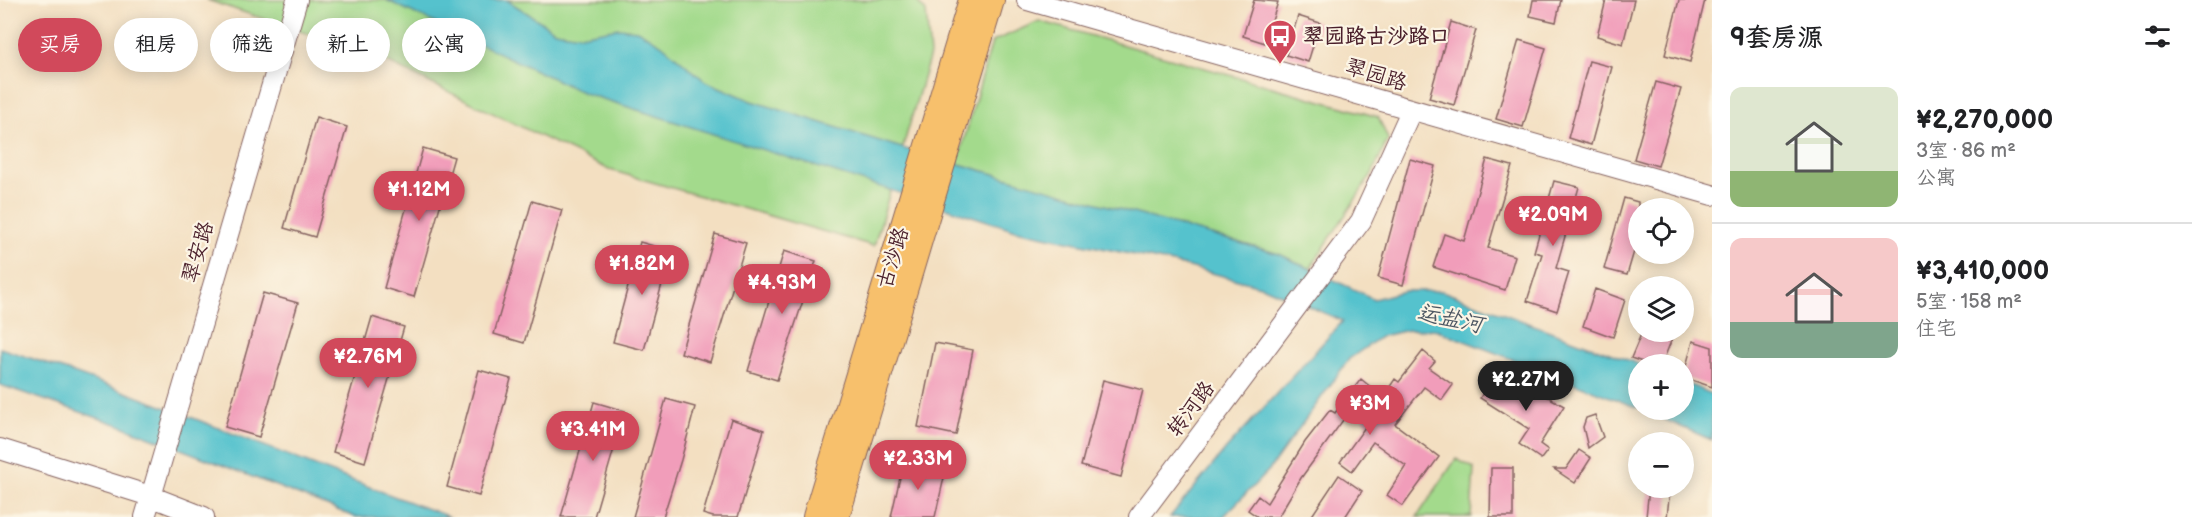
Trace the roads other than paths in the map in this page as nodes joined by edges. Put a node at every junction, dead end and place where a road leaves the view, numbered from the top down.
1 (297, 0) edge
2 (972, 0) edge
3 (991, 0) edge
4 (1027, 0) edge
5 (1411, 111) junction
6 (941, 136) junction
7 (1712, 195) edge
8 (915, 222) junction
9 (0, 449) edge
10 (150, 496) junction
11 (145, 517) edge
12 (204, 517) edge
13 (816, 517) edge
14 (836, 517) edge
15 (1140, 517) edge

1 - 10 street, 翠安路
2 - 6 main road, 古沙路
3 - 6 main road, 古沙路
4 - 5 street, 翠园路
5 - 7 street, 翠园路
5 - 15 street, 转河路
6 - 8 main road, 古沙路
8 - 13 main road, 古沙路
8 - 14 main road, 古沙路
9 - 10 street
10 - 11 street, 翠安路
10 - 12 street

